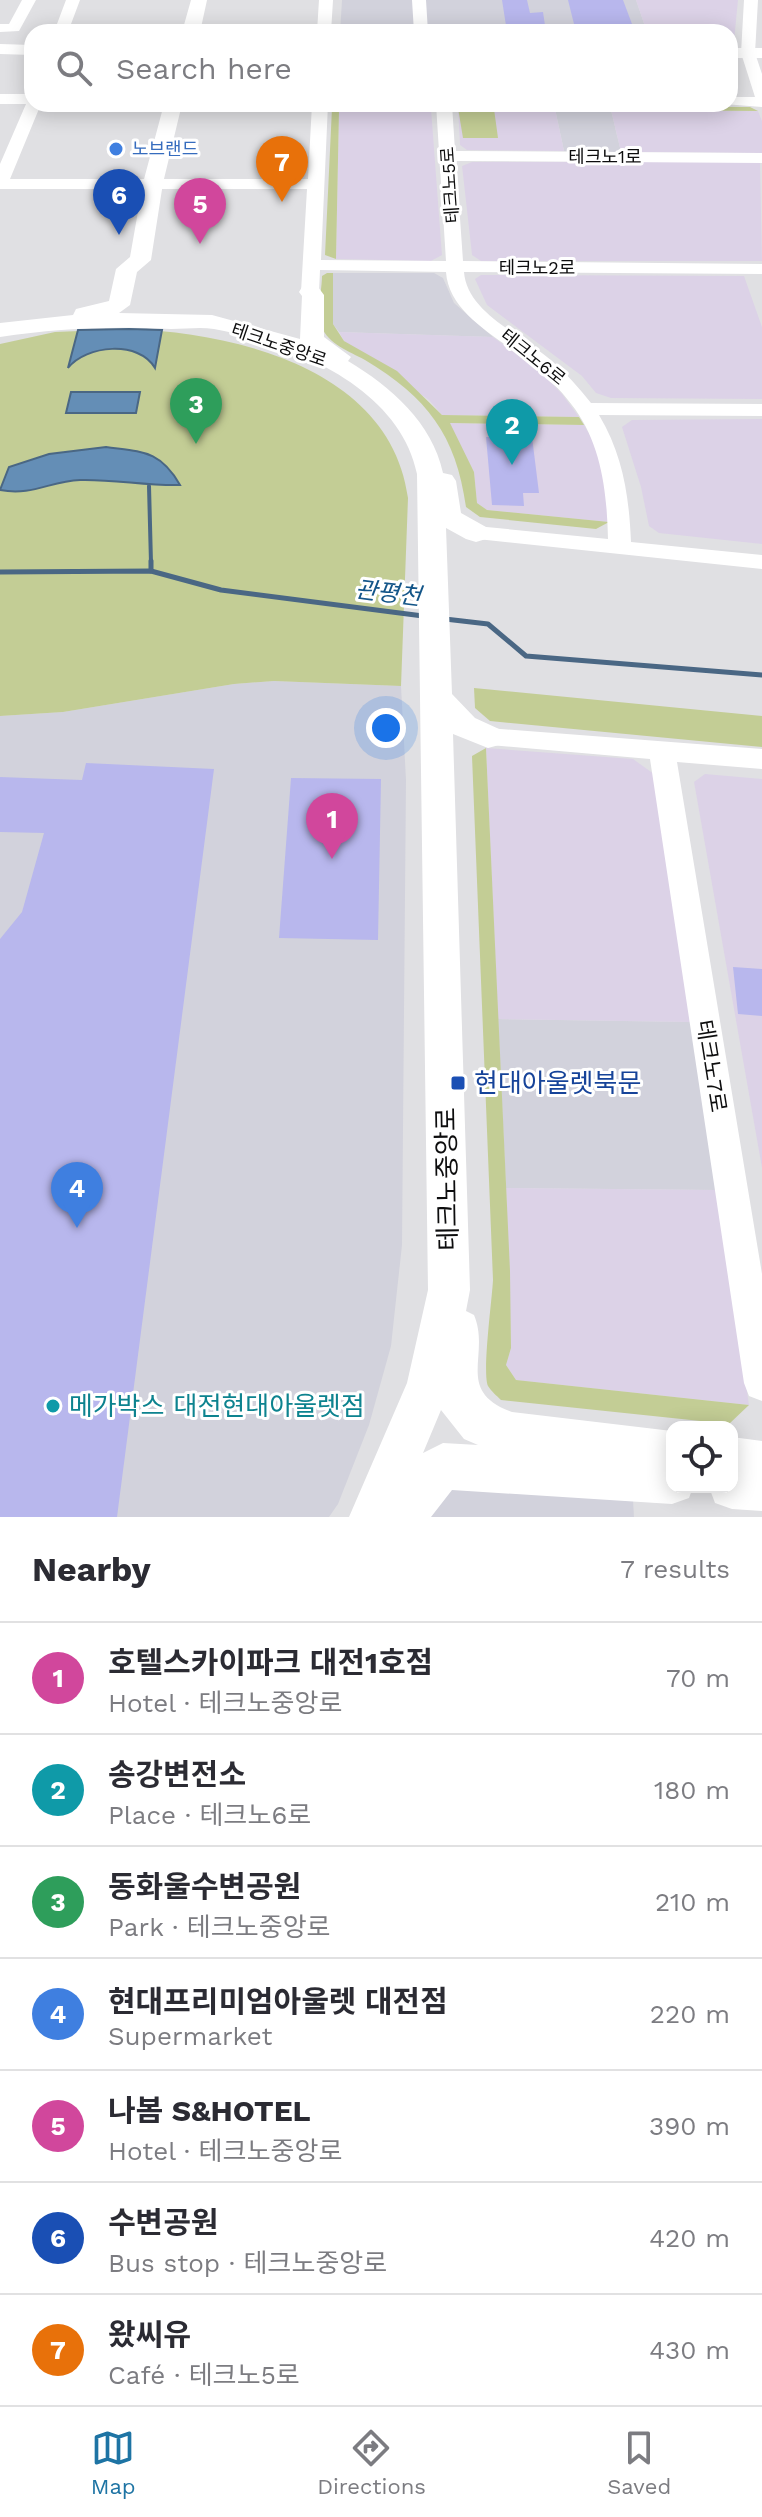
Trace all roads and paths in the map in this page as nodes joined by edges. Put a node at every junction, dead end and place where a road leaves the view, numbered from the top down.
1 (29, 0) edge
2 (73, 0) edge
3 (199, 0) edge
4 (326, 0) edge
5 (419, 0) edge
6 (755, 3) edge
7 (64, 24) edge
8 (193, 24) edge
9 (324, 24) edge
10 (420, 24) edge
11 (0, 28) edge
12 (0, 49) edge
13 (24, 50) edge
14 (747, 53) edge
15 (0, 99) edge
16 (24, 100) edge
17 (762, 100) edge
18 (738, 102) edge
19 (28, 112) edge
20 (171, 112) edge
21 (320, 112) edge
22 (445, 112) edge
23 (448, 156) junction
24 (762, 158) edge
25 (0, 183) edge
26 (153, 183) junction
27 (317, 184) junction
28 (140, 260) junction
29 (313, 265) junction
30 (454, 267) junction
31 (762, 269) edge
32 (310, 292) junction
33 (207, 322) junction
34 (0, 324) edge
35 (35, 324) junction
36 (0, 330) edge
37 (378, 391) junction
38 (588, 409) junction
39 (762, 410) edge
40 (431, 461) junction
41 (453, 542) junction
42 (620, 549) junction
43 (762, 562) edge
44 (438, 692) junction
45 (488, 737) junction
46 (662, 750) junction
47 (762, 759) edge
48 (439, 774) junction
49 (449, 1290) junction
50 (762, 1383) edge
51 (666, 1453) edge
52 (738, 1461) edge
53 (762, 1464) edge
54 (666, 1481) edge
55 (738, 1486) edge
56 (762, 1488) edge
57 (373, 1517) edge
58 (405, 1517) edge

1 - 11 street
2 - 7 street
3 - 8 main road
4 - 9 street
5 - 10 street
6 - 14 street
12 - 13 main road
14 - 17 street
15 - 16 street
17 - 18 street
19 - 25 street
20 - 26 main road
21 - 27 street
22 - 23 street, 테크노5로
23 - 24 street, 테크노1로
23 - 30 street, 테크노5로
25 - 26 street
26 - 27 street
26 - 28 main road
27 - 29 street
28 - 33 main road
28 - 35 main road
29 - 30 street, 테크노2로
29 - 32 street
30 - 31 street, 테크노2로
30 - 38 street, 테크노6로
32 - 33 main road
32 - 37 main road
33 - 35 main road, 테크노중앙로
33 - 37 main road, 테크노중앙로
34 - 35 main road
35 - 36 main road, 테크노중앙로
37 - 40 main road, 테크노중앙로
38 - 39 street
38 - 42 street, 테크노6로
40 - 41 main road
40 - 41 main road, 테크노중앙로
41 - 42 street
41 - 44 main road, 테크노중앙로
42 - 43 street
44 - 45 main road
44 - 48 main road, 테크노중앙로
45 - 46 street
45 - 48 main road
46 - 47 street
46 - 50 street, 테크노7로
48 - 49 main road, 테크노중앙로
49 - 51 main road
49 - 57 main road, 테크노중앙로
52 - 53 main road
54 - 58 main road
55 - 56 main road

